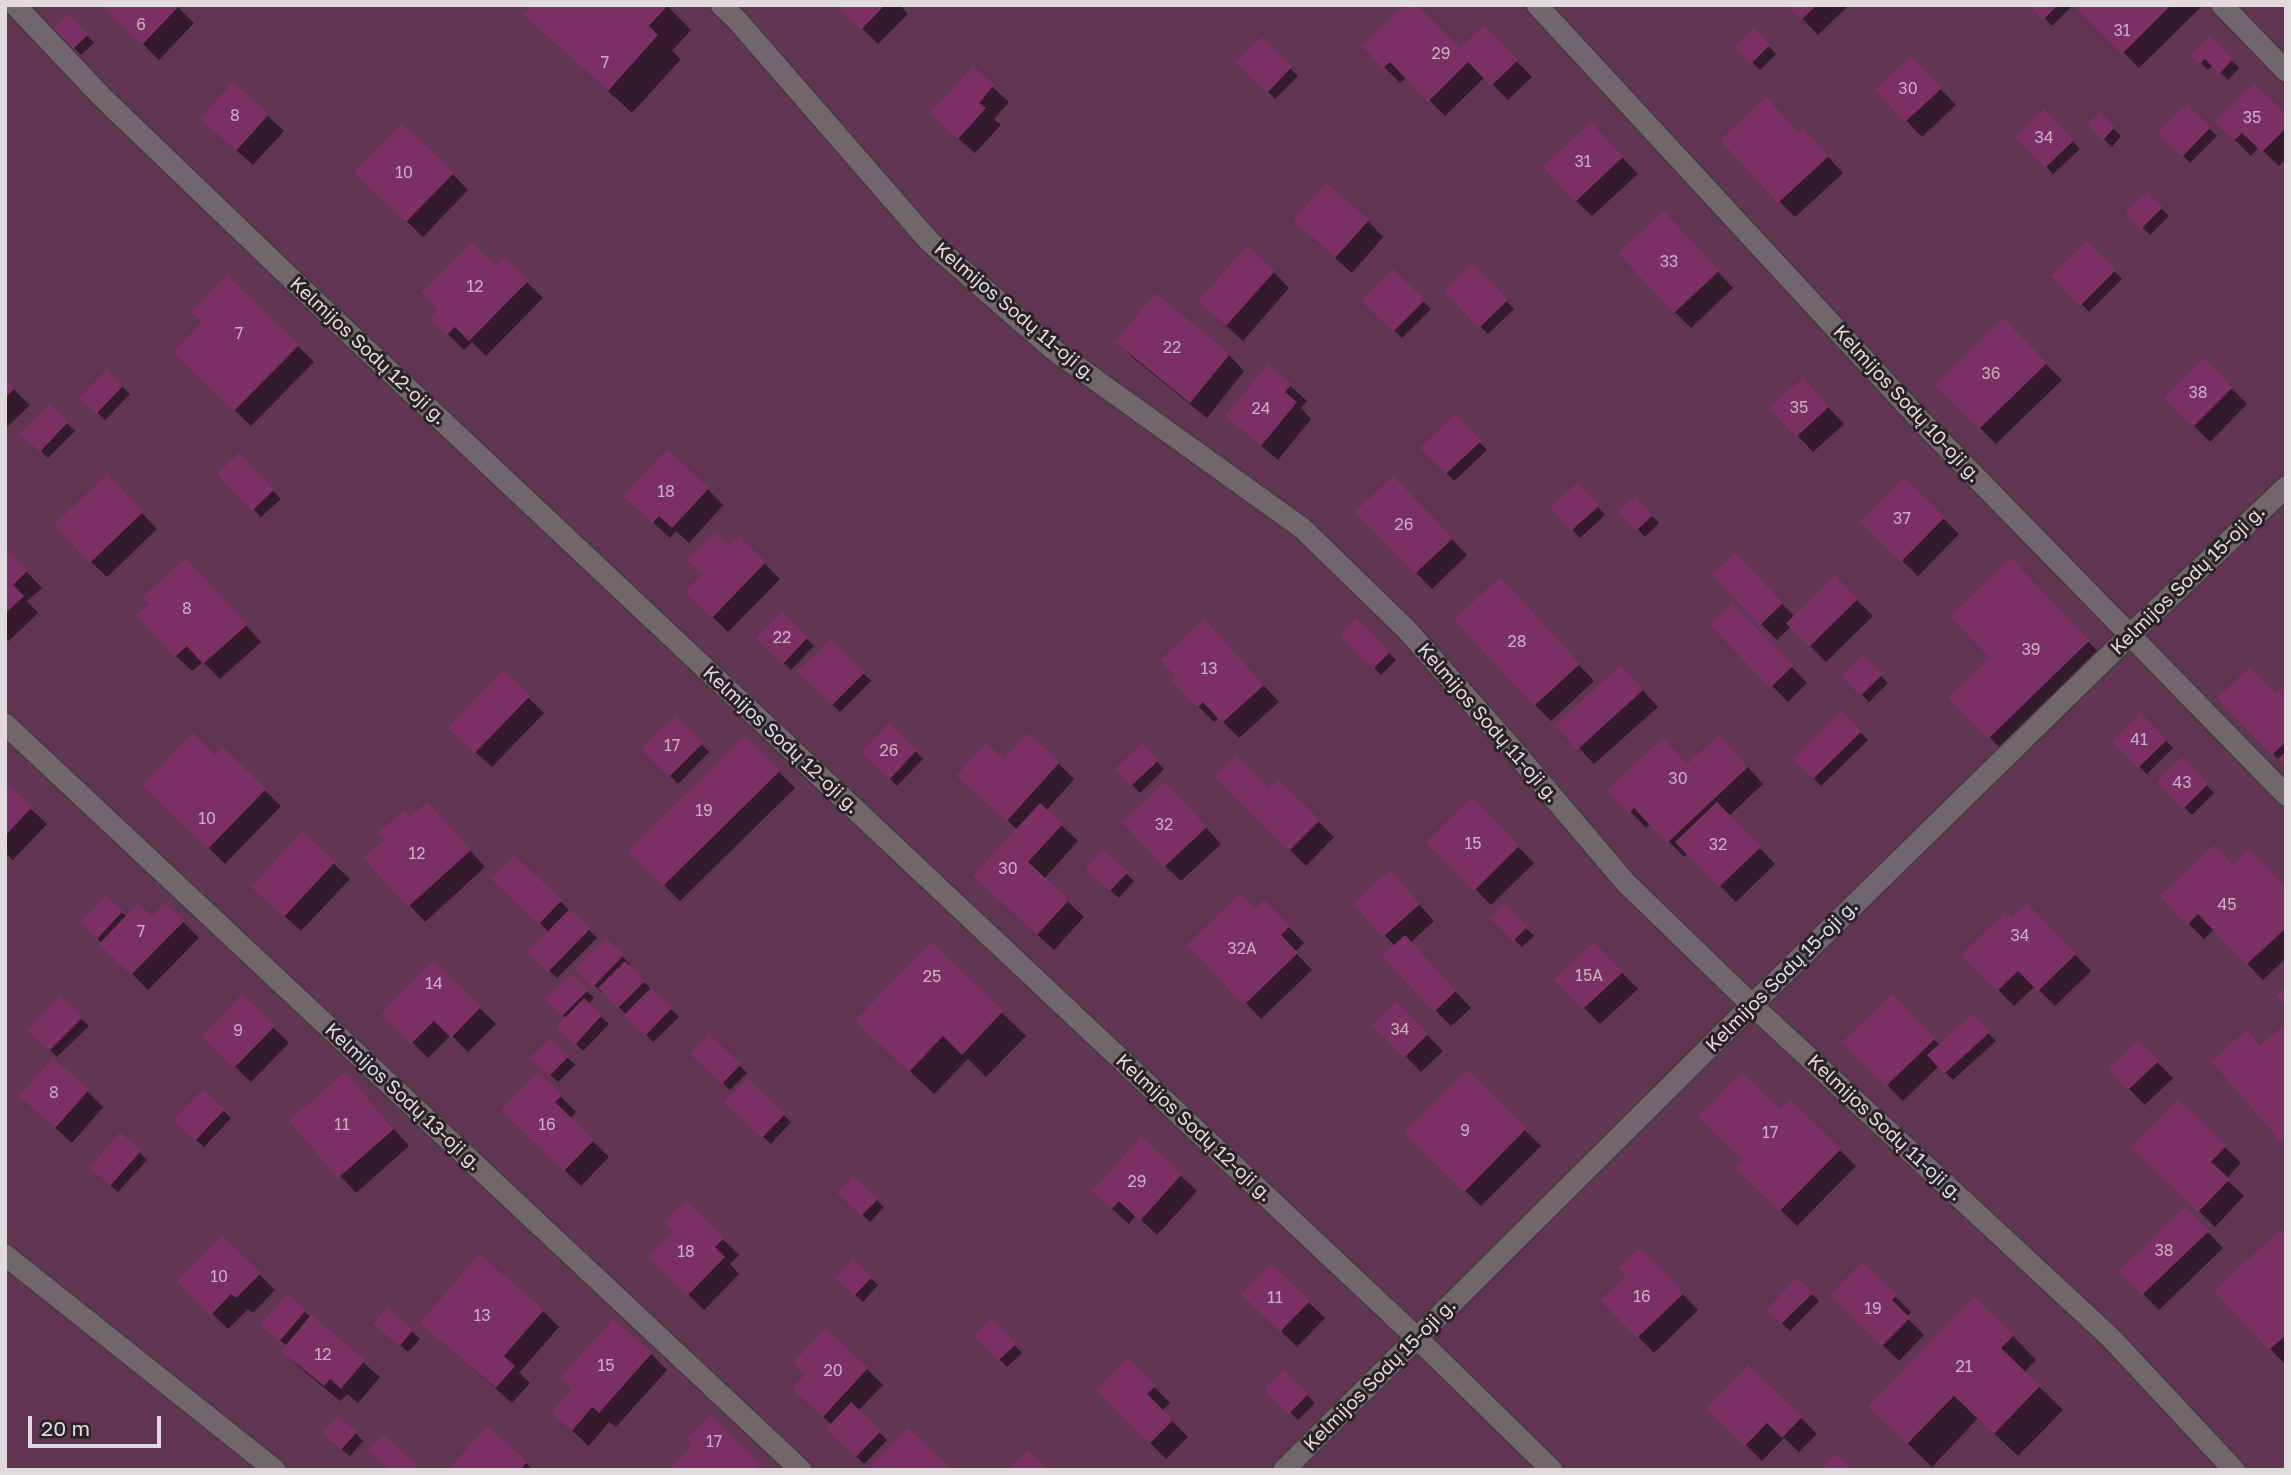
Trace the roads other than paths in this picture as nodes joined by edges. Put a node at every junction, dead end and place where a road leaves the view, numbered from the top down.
1 (15, 5) edge
2 (721, 5) edge
3 (1536, 5) edge
4 (2222, 5) edge
5 (2286, 71) edge
6 (2286, 487) edge
7 (2131, 634) junction
8 (5, 724) edge
9 (2286, 795) edge
10 (1752, 1005) junction
11 (5, 1255) edge
12 (1418, 1338) junction
13 (275, 1470) edge
14 (801, 1470) edge
15 (1284, 1470) edge
16 (1552, 1470) edge
17 (2234, 1470) edge

1 - 12 street, Kelmijos Sodų 12-oji g.
2 - 10 street, Kelmijos Sodų 11-oji g.
3 - 7 street, Kelmijos Sodų 10-oji g.
4 - 5 street
6 - 7 street, Kelmijos Sodų 15-oji g.
7 - 9 street, Kelmijos Sodų 10-oji g.
7 - 10 street, Kelmijos Sodų 15-oji g.
8 - 14 street, Kelmijos Sodų 13-oji g.
10 - 12 street, Kelmijos Sodų 15-oji g.
10 - 17 street, Kelmijos Sodų 11-oji g.
11 - 13 street
12 - 15 street, Kelmijos Sodų 15-oji g.
12 - 16 street, Kelmijos Sodų 12-oji g.

